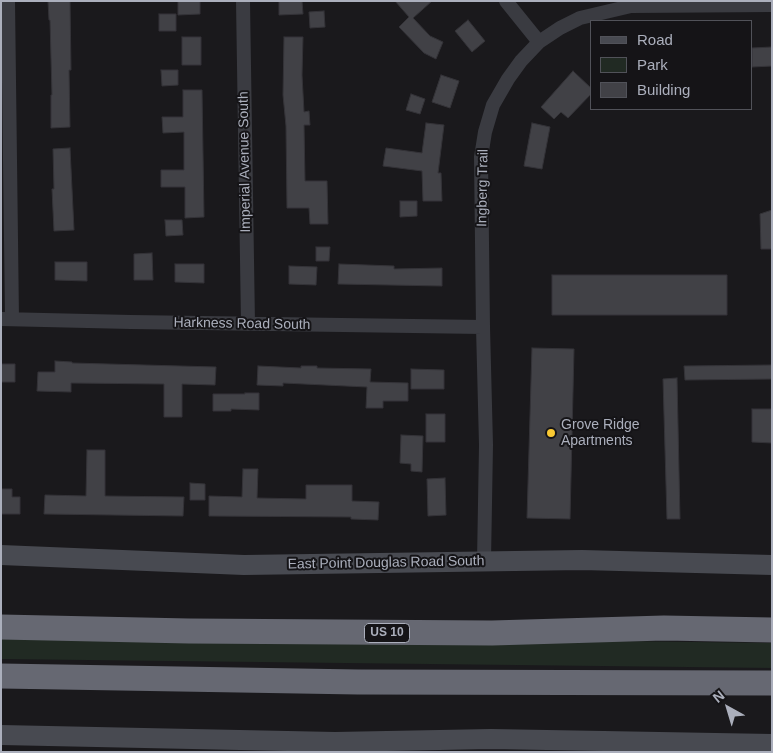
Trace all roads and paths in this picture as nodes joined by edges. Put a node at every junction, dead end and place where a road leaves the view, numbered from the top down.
1 (8, 1) edge
2 (243, 1) edge
3 (506, 1) edge
4 (772, 5) edge
5 (540, 42) junction
6 (7, 318) edge
7 (248, 324) junction
8 (483, 327) junction
9 (1, 555) edge
10 (484, 561) junction
11 (772, 565) edge
12 (1, 627) edge
13 (772, 630) edge
14 (1, 676) edge
15 (772, 683) edge
16 (1, 735) edge
17 (772, 744) edge

1 - 6 street
2 - 7 street, Imperial Avenue South
3 - 5 street
4 - 5 street, Ingberg Trail
5 - 8 street, Ingberg Trail
6 - 7 street, Harkness Road South
7 - 8 street, Harkness Road South
8 - 10 street, Ingberg Trail
9 - 10 street, East Point Douglas Road South
10 - 11 street, East Point Douglas Road South
12 - 13 highway, US 10
14 - 15 highway
16 - 17 street

